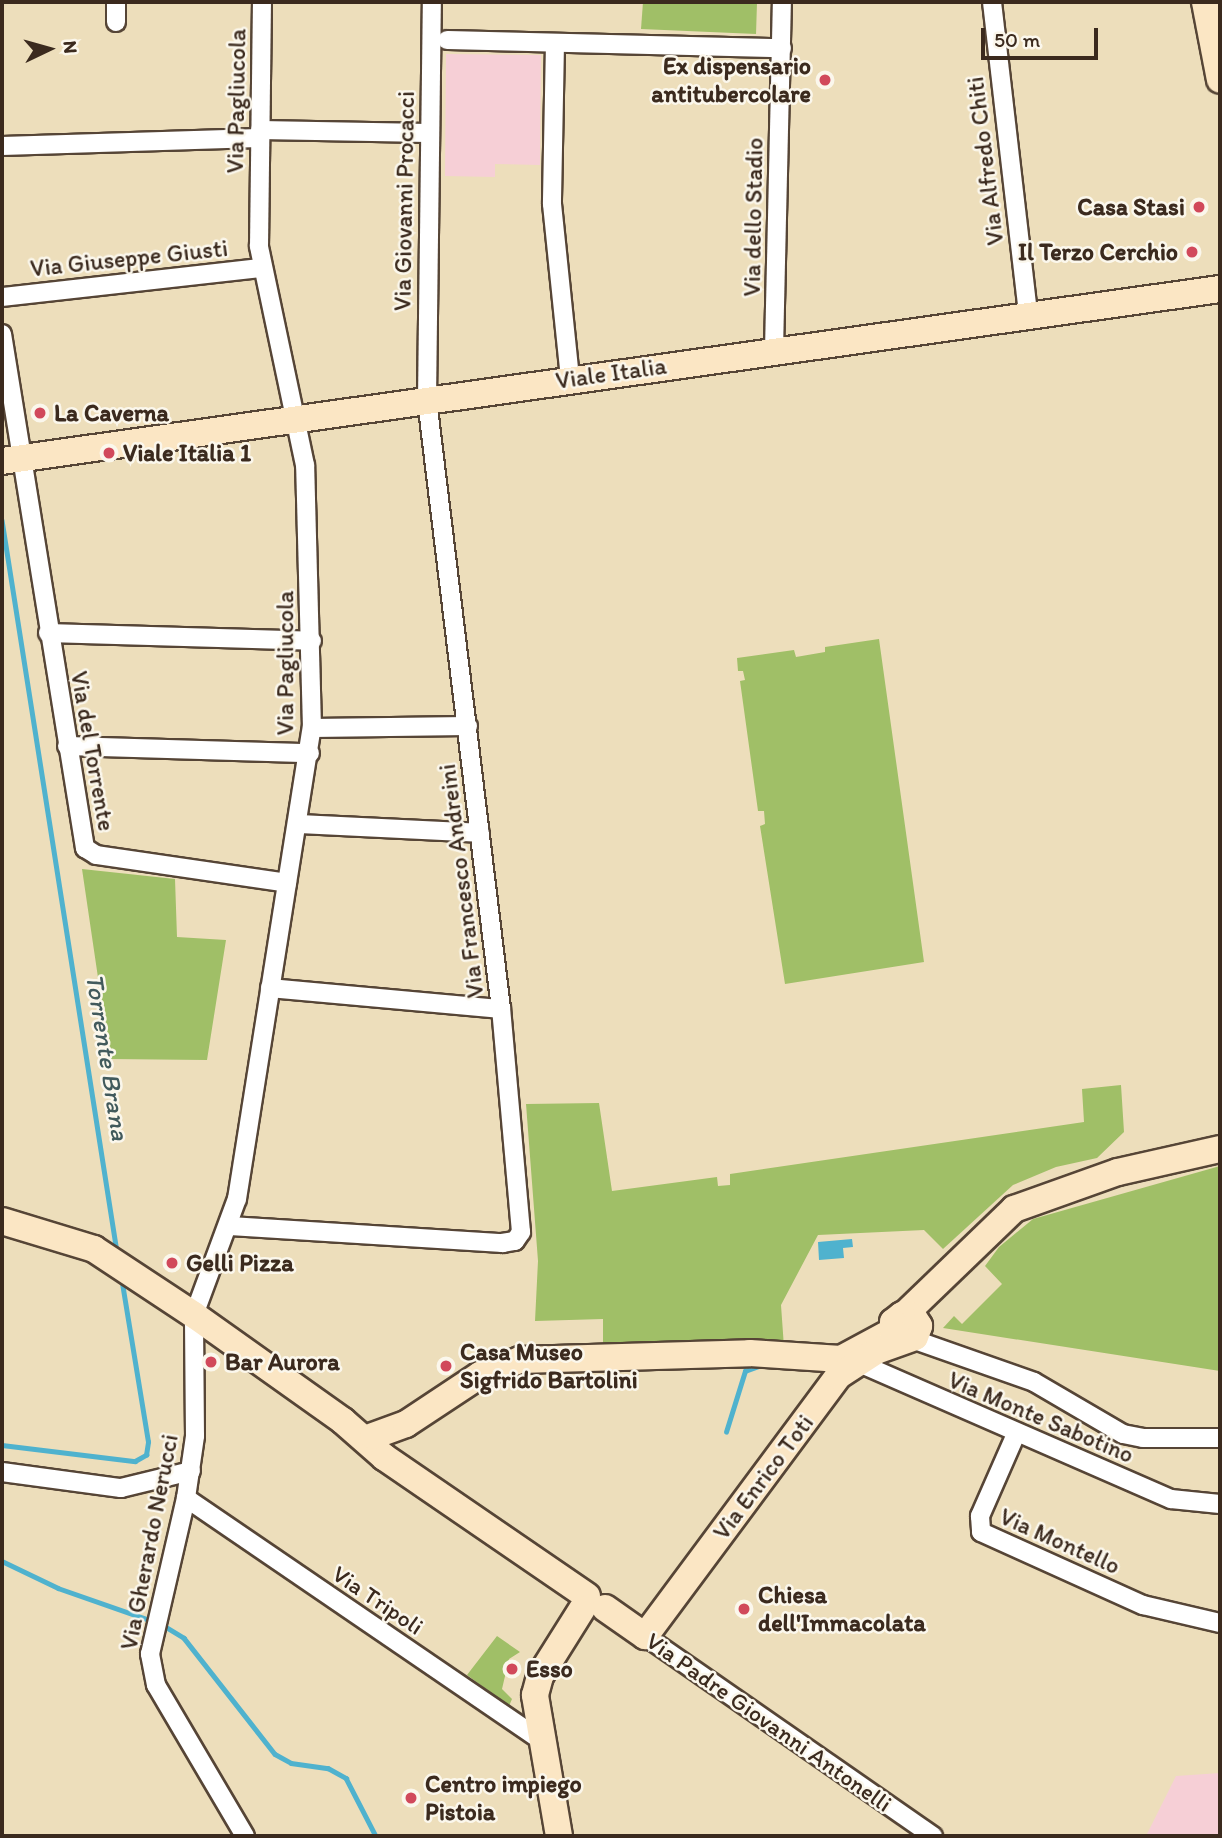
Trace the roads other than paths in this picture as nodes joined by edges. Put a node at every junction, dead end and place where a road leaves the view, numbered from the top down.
1 (116, 2) edge
2 (262, 2) edge
3 (432, 2) edge
4 (782, 2) edge
5 (992, 2) edge
6 (1205, 2) edge
7 (116, 22) dead end
8 (447, 40) dead end
9 (555, 43) junction
10 (782, 48) junction
11 (1220, 80) edge
12 (428, 132) junction
13 (259, 134) junction
14 (2, 146) edge
15 (262, 268) junction
16 (1220, 289) edge
17 (2, 297) edge
18 (1028, 314) junction
19 (2, 334) edge
20 (774, 350) junction
21 (570, 379) junction
22 (426, 400) junction
23 (296, 419) junction
24 (9, 460) edge
25 (48, 633) junction
26 (312, 641) junction
27 (468, 726) junction
28 (312, 728) junction
29 (67, 746) junction
30 (310, 753) junction
31 (298, 824) junction
32 (480, 833) junction
33 (287, 883) junction
34 (270, 988) junction
35 (501, 1009) junction
36 (1220, 1149) edge
37 (2, 1221) edge
38 (230, 1226) junction
39 (194, 1315) junction
40 (909, 1328) junction
41 (852, 1360) junction
42 (342, 1421) junction
43 (1016, 1434) junction
44 (373, 1436) junction
45 (1220, 1438) edge
46 (191, 1471) junction
47 (2, 1472) edge
48 (430, 1485) junction
49 (186, 1497) junction
50 (1220, 1504) edge
51 (592, 1608) junction
52 (1220, 1623) edge
53 (645, 1636) junction
54 (541, 1730) junction
55 (246, 1836) edge
56 (559, 1836) edge
57 (933, 1836) edge

1 - 7 street
2 - 13 street, Via Pagliucola
3 - 12 street, Via Giovanni Procacci
4 - 10 street, Via dello Stadio
5 - 18 street, Via Alfredo Chiti
6 - 11 main road
8 - 9 street
9 - 10 street
9 - 21 street
10 - 20 street, Via dello Stadio
12 - 13 street
12 - 22 street, Via Giovanni Procacci
13 - 14 street
13 - 15 street, Via Pagliucola
15 - 17 street, Via Giuseppe Giusti
15 - 23 street, Via Pagliucola
16 - 18 main road, Viale Italia
18 - 20 main road, Viale Italia
19 - 24 street, Via del Torrente
20 - 21 main road, Viale Italia
21 - 22 main road, Viale Italia
22 - 23 main road, Viale Italia
22 - 27 street, Via Francesco Andreini
23 - 24 main road, Viale Italia
23 - 26 street, Via Pagliucola
24 - 25 street, Via del Torrente
25 - 26 street
25 - 29 street, Via del Torrente
26 - 28 street, Via Pagliucola
27 - 28 street
27 - 32 street, Via Francesco Andreini
28 - 30 street, Via Pagliucola
29 - 30 street
29 - 33 street, Via del Torrente
30 - 31 street, Via Pagliucola
31 - 32 street
31 - 33 street, Via Pagliucola
32 - 35 street, Via Francesco Andreini
33 - 34 street, Via Pagliucola
34 - 35 street
34 - 38 street, Via Pagliucola
35 - 38 street, Via Francesco Andreini
36 - 40 main road, Via Enrico Toti
37 - 39 main road
38 - 39 street, Via Pagliucola
39 - 42 main road
39 - 46 street, Via Gherardo Nerucci
40 - 41 main road, Via Enrico Toti
40 - 45 street
41 - 43 street, Via Monte Sabotino
41 - 44 main road
41 - 53 main road, Via Enrico Toti
42 - 44 main road
42 - 48 main road
43 - 50 street, Via Monte Sabotino
43 - 52 street, Via Montello
44 - 48 main road
46 - 47 street
46 - 49 street, Via Gherardo Nerucci
48 - 51 main road, Via Padre Giovanni Antonelli
49 - 54 street, Via Tripoli
49 - 55 street, Via Gherardo Nerucci
51 - 53 main road, Via Padre Giovanni Antonelli
51 - 54 main road
53 - 57 street, Via Padre Giovanni Antonelli
54 - 56 main road

